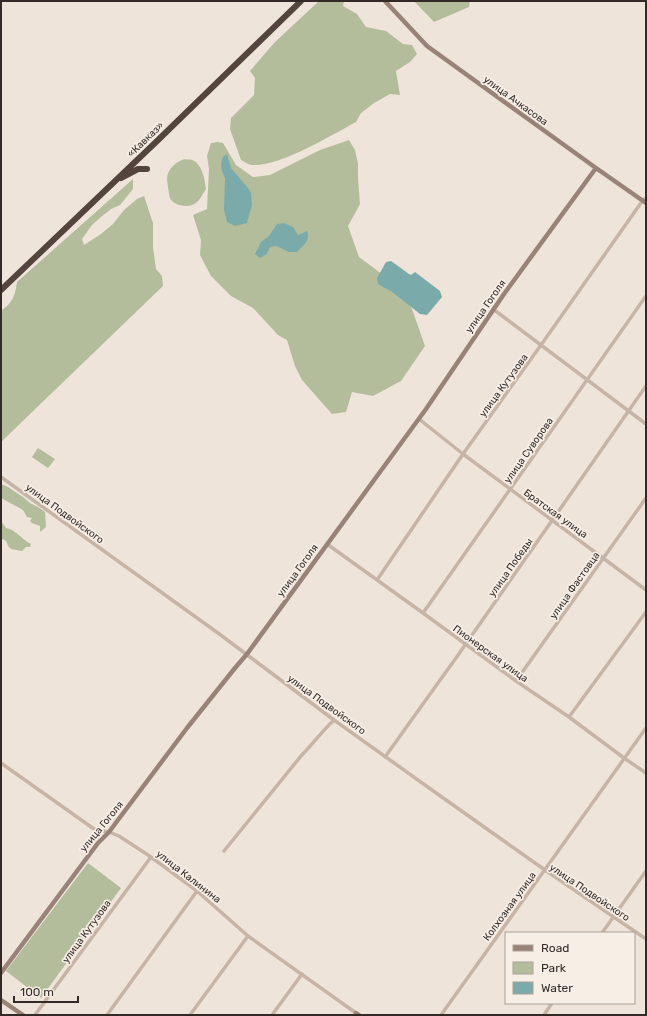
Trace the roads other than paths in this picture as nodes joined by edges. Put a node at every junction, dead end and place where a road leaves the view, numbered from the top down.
1 (302, 1) edge
2 (385, 1) edge
3 (596, 168) junction
4 (148, 169) dead end
5 (115, 182) junction
6 (645, 200) edge
7 (1, 290) edge
8 (646, 296) edge
9 (493, 309) junction
10 (542, 345) junction
11 (587, 380) junction
12 (646, 386) edge
13 (628, 410) junction
14 (419, 419) junction
15 (646, 424) edge
16 (463, 454) junction
17 (1, 477) edge
18 (511, 490) junction
19 (646, 498) edge
20 (552, 520) junction
21 (327, 544) junction
22 (603, 558) junction
23 (377, 580) junction
24 (646, 590) edge
25 (646, 612) edge
26 (423, 613) junction
27 (466, 644) junction
28 (247, 654) junction
29 (516, 681) junction
30 (569, 717) junction
31 (334, 720) junction
32 (646, 728) edge
33 (385, 756) junction
34 (624, 758) junction
35 (1, 763) edge
36 (646, 773) edge
37 (109, 832) junction
38 (224, 851) dead end
39 (151, 857) junction
40 (545, 870) junction
41 (646, 871) edge
42 (197, 891) junction
43 (613, 917) junction
44 (603, 932) edge
45 (248, 936) junction
46 (646, 939) edge
47 (1, 973) edge
48 (302, 974) junction
49 (1, 1000) edge
50 (551, 1004) edge
51 (356, 1014) edge
52 (23, 1015) edge
53 (35, 1015) edge
54 (107, 1015) edge
55 (190, 1015) edge
56 (272, 1015) edge
57 (441, 1015) edge
58 (544, 1015) edge

1 - 5 highway, «Кавказ»
2 - 3 main road, улица Ачкасова
3 - 6 main road, улица Ачкасова
3 - 9 main road, улица Гоголя
4 - 5 highway
5 - 7 highway, «Кавказ»
6 - 10 street, улица Кутузова
8 - 11 street, улица Суворова
9 - 10 street
9 - 14 main road, улица Гоголя
10 - 11 street
10 - 16 street, улица Кутузова
11 - 13 street
11 - 18 street, улица Суворова
12 - 13 street, улица Победы
13 - 15 street
13 - 20 street, улица Победы
14 - 16 street, Братская улица
14 - 21 main road, улица Гоголя
16 - 18 street, Братская улица
16 - 23 street, улица Кутузова
17 - 28 street, улица Подвойского
18 - 20 street, Братская улица
18 - 26 street, улица Суворова
19 - 22 street, улица Фастовца
20 - 22 street, Братская улица
20 - 27 street, улица Победы
21 - 23 street, Пионерская улица
21 - 28 main road, улица Гоголя
22 - 24 street, Братская улица
22 - 29 street, улица Фастовца
23 - 26 street, Пионерская улица
25 - 30 street
26 - 27 street, Пионерская улица
27 - 29 street, Пионерская улица
27 - 33 street, улица Победы
28 - 31 street, улица Подвойского
28 - 37 main road, улица Гоголя
29 - 30 street, Пионерская улица
30 - 34 street, Пионерская улица
31 - 33 street, улица Подвойского
31 - 38 street
32 - 34 street, Колхозная улица
33 - 40 street, улица Подвойского
34 - 36 street, Пионерская улица
34 - 40 street, Колхозная улица
35 - 37 street, улица Калинина
37 - 39 street, улица Калинина
37 - 47 main road, улица Гоголя
39 - 42 street, улица Калинина
39 - 53 street, улица Кутузова
40 - 43 street, улица Подвойского
40 - 57 street, Колхозная улица
41 - 43 street
42 - 45 street, улица Калинина
42 - 54 street
43 - 44 street
43 - 46 street, улица Подвойского
45 - 48 street, улица Калинина
45 - 55 street
48 - 51 street, улица Калинина
48 - 56 street
49 - 52 main road
50 - 58 street

